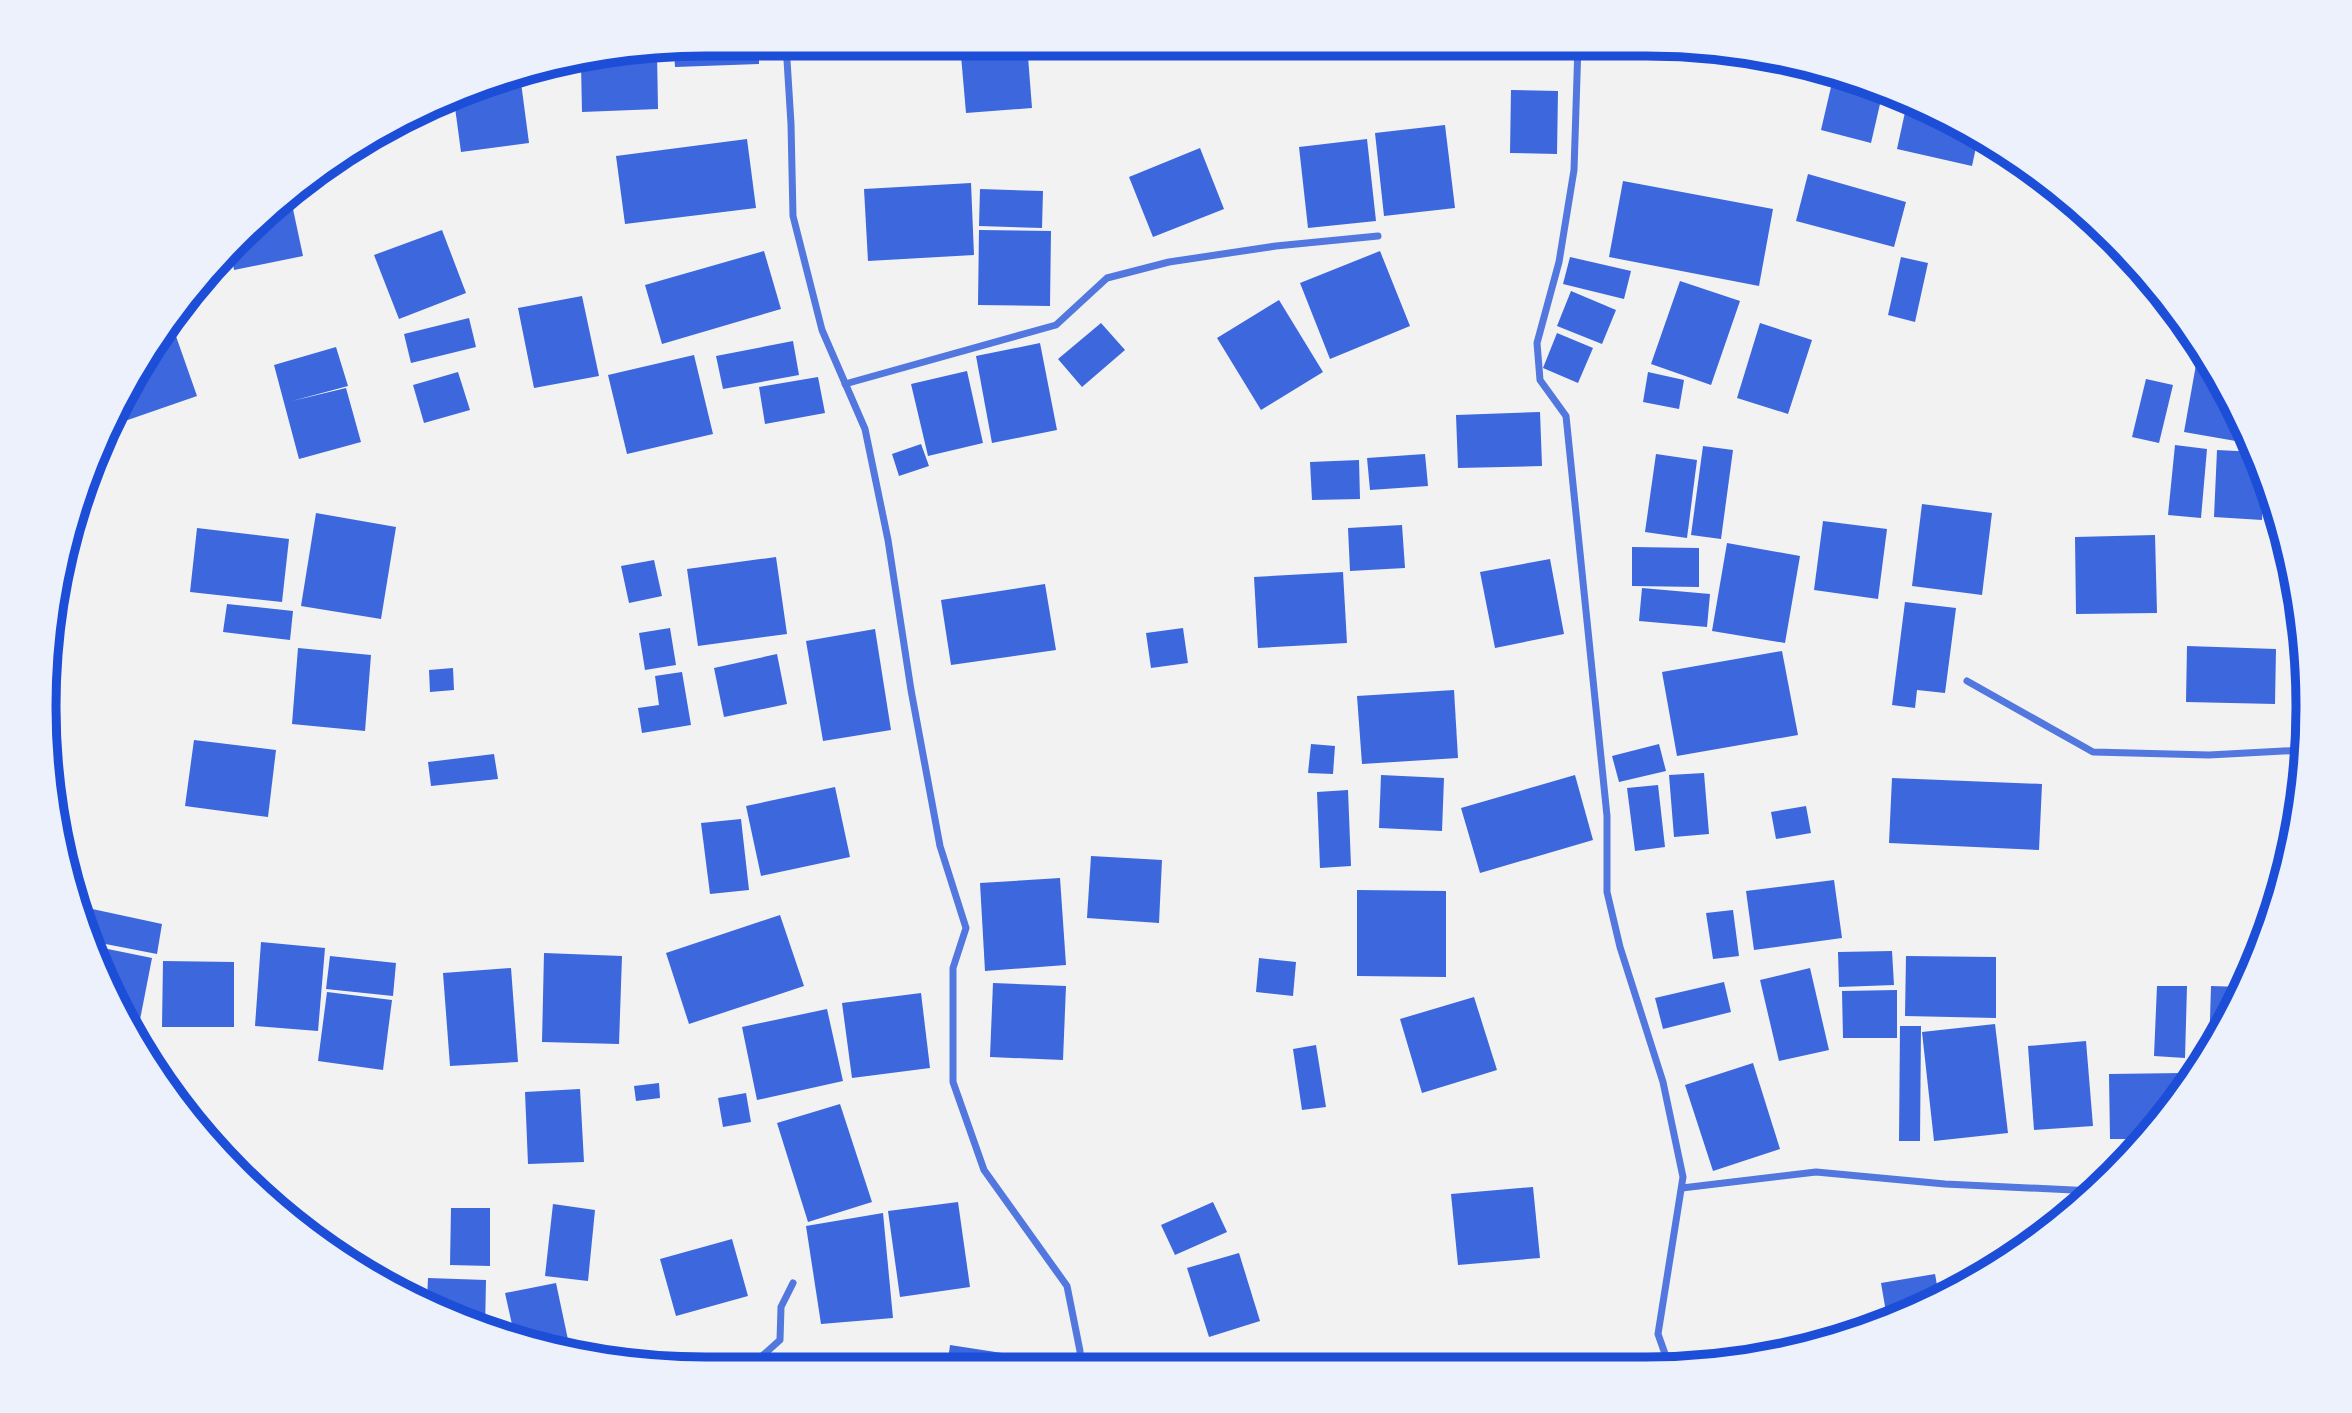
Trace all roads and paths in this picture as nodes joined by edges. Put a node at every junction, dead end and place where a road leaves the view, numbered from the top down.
1 (787, 56) edge
2 (1578, 56) edge
3 (1378, 236) dead end
4 (845, 384) junction
5 (1967, 681) dead end
6 (2295, 750) edge
7 (1682, 1188) junction
8 (2080, 1190) edge
9 (793, 1283) dead end
10 (761, 1357) edge
11 (1080, 1357) edge
12 (1666, 1357) edge

1 - 4 street
2 - 7 street
3 - 4 street
4 - 11 street
5 - 6 street
7 - 8 street
7 - 12 street
9 - 10 street

